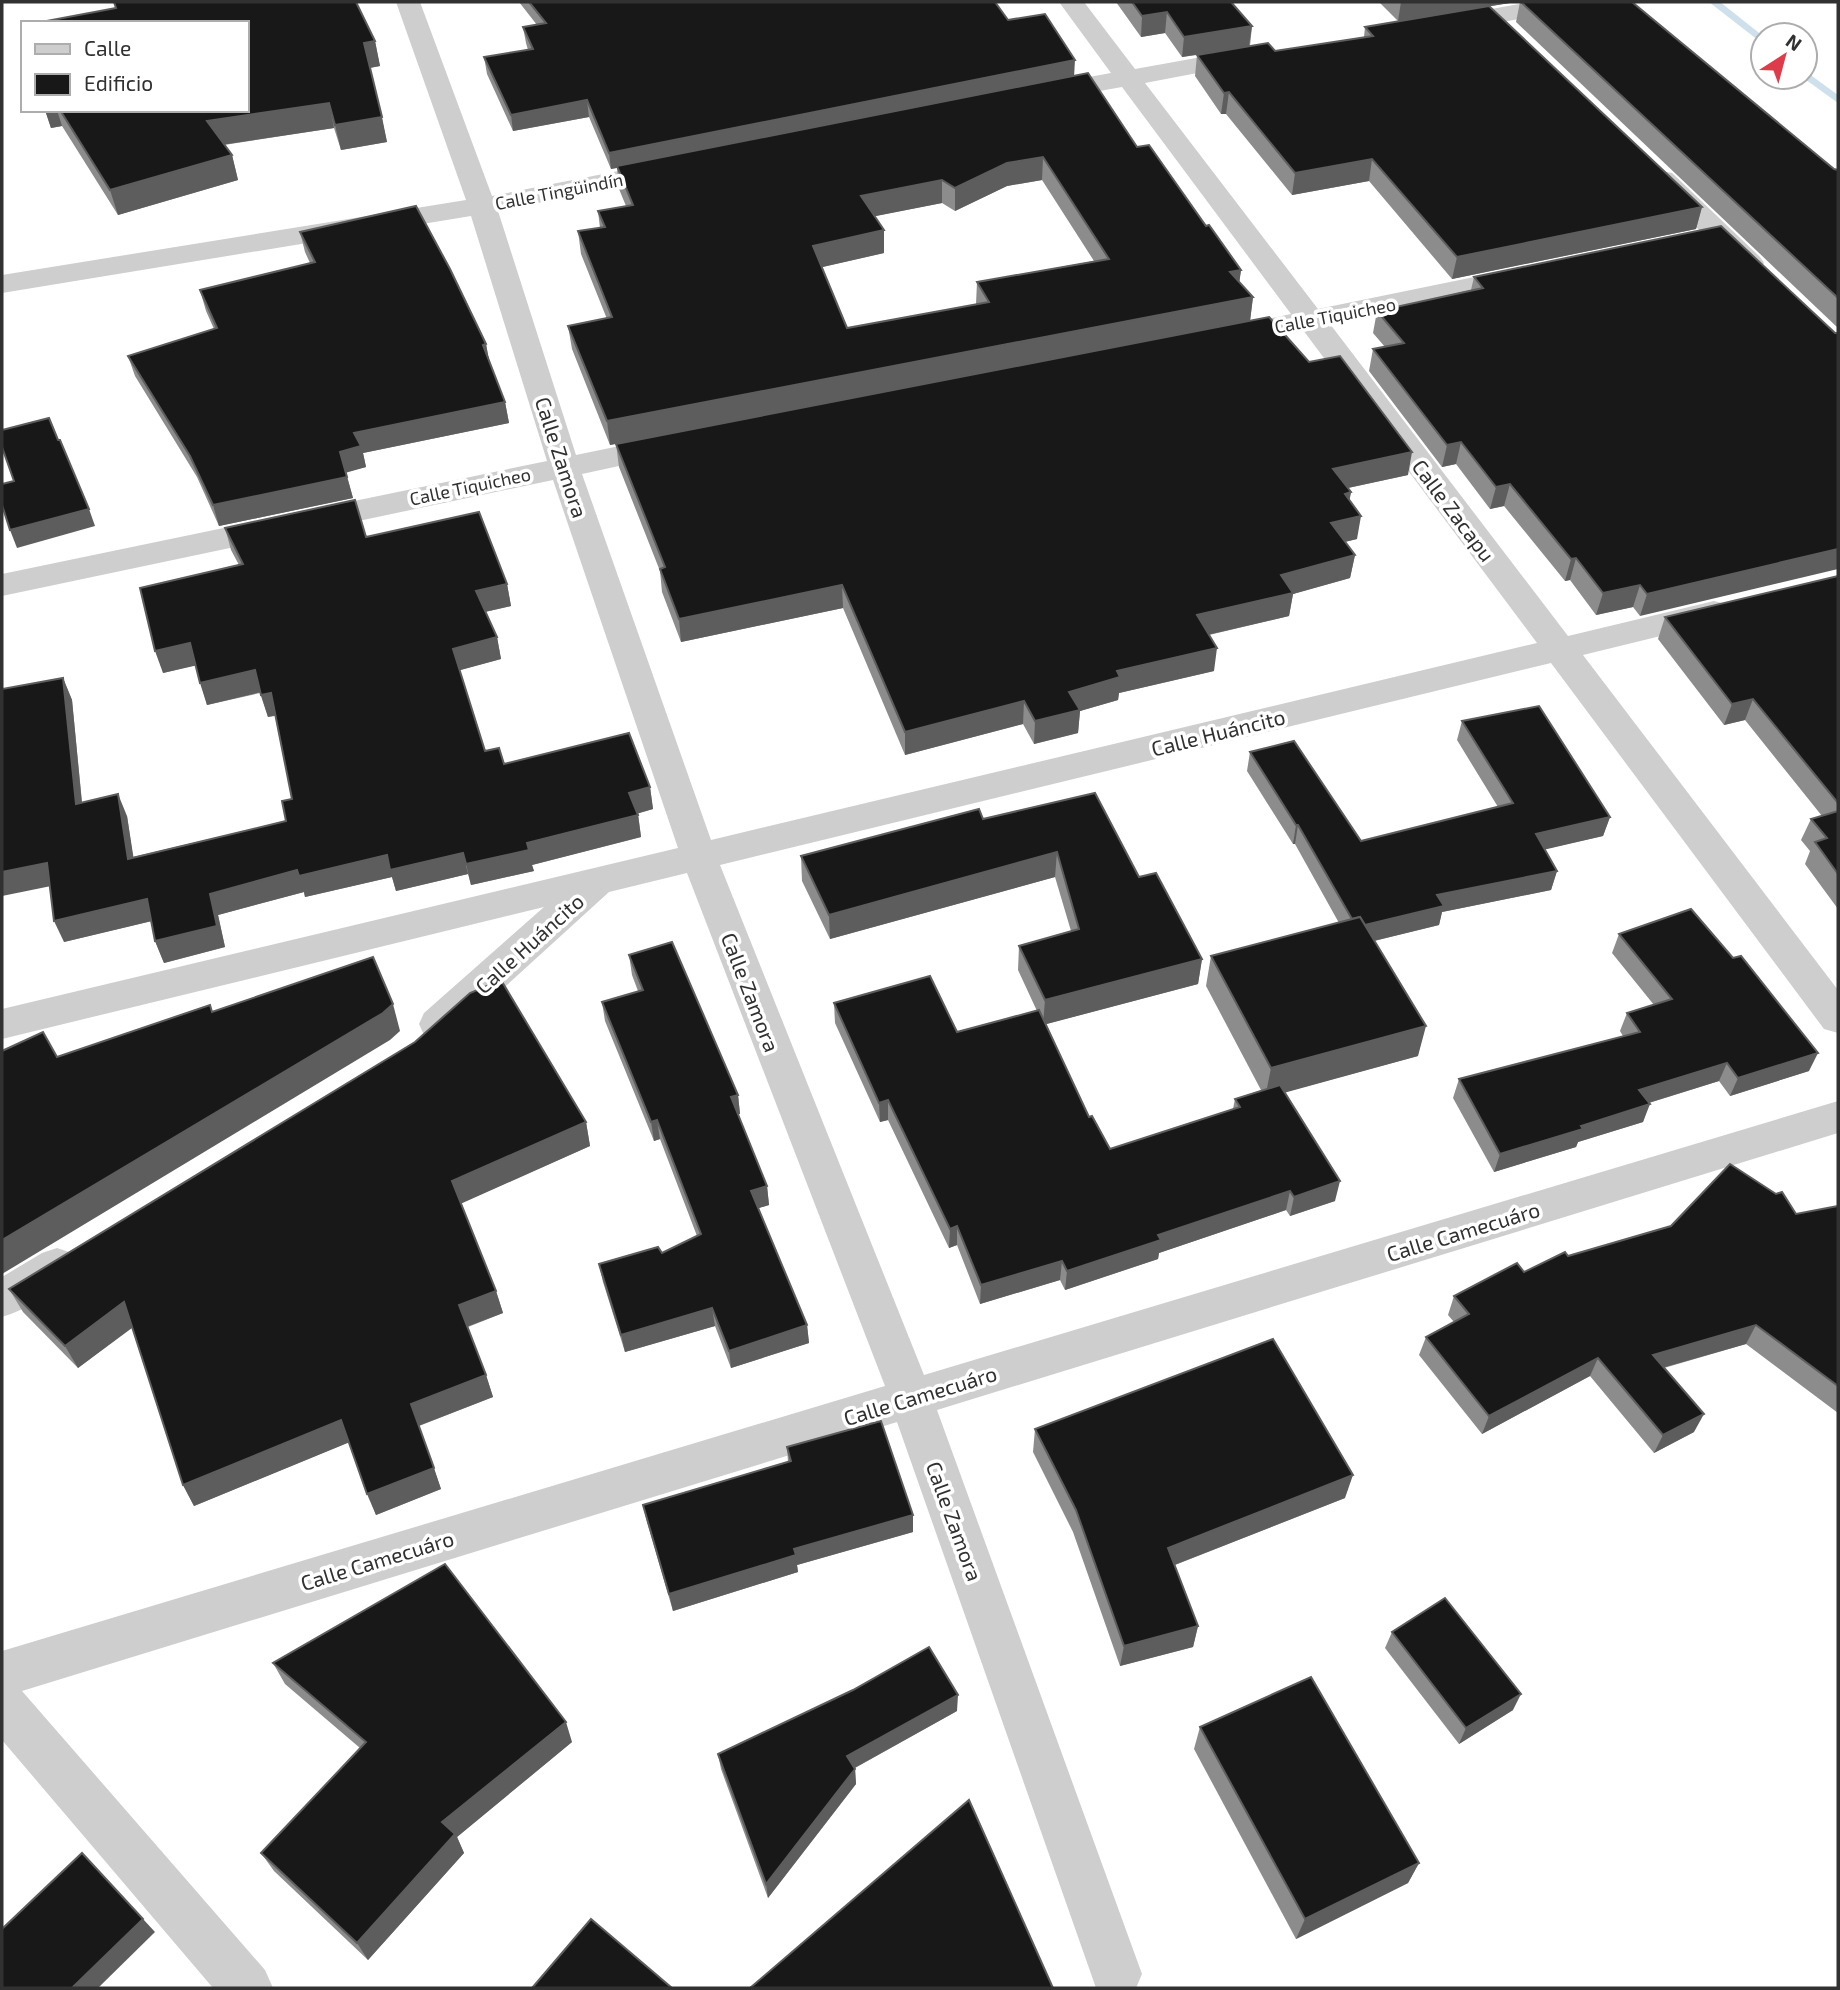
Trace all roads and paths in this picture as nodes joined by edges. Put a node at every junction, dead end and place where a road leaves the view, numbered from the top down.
1 (408, 2) edge
2 (1071, 2) edge
3 (1569, 2) edge
4 (1491, 16) junction
5 (1431, 21) edge
6 (1511, 35) edge
7 (1272, 53) edge
8 (1126, 77) junction
9 (1016, 99) edge
10 (1641, 159) edge
11 (687, 165) edge
12 (482, 206) junction
13 (1721, 235) junction
14 (1680, 243) edge
15 (1557, 269) edge
16 (1770, 281) edge
17 (2, 284) edge
18 (1310, 320) junction
19 (1202, 341) edge
20 (699, 439) edge
21 (564, 466) junction
22 (2, 585) edge
23 (1745, 605) edge
24 (1559, 650) junction
25 (699, 857) junction
26 (598, 881) junction
27 (1838, 1018) edge
28 (2, 1024) edge
29 (416, 1044) edge
30 (1838, 1117) edge
31 (85, 1249) edge
32 (2, 1299) edge
33 (911, 1398) junction
34 (2, 1674) edge
35 (2, 1704) edge
36 (1116, 1974) dead end
37 (247, 1988) edge

1 - 12 street, Calle Zamora
2 - 8 street, Calle Zacapu
3 - 4 street
4 - 5 street
4 - 6 street
7 - 8 street
8 - 9 street
8 - 18 street, Calle Zacapu
10 - 13 street
11 - 12 street, Calle Tingüindín
12 - 17 street, Calle Tingüindín
12 - 21 street, Calle Zamora
13 - 14 street
13 - 16 street
15 - 18 street, Calle Tiquicheo
18 - 19 street, Calle Tiquicheo
18 - 24 street, Calle Zacapu
20 - 21 street, Calle Tiquicheo
21 - 22 street, Calle Tiquicheo
21 - 25 street, Calle Zamora
23 - 24 street, Calle Huáncito
24 - 25 street, Calle Huáncito
24 - 27 street, Calle Zacapu
25 - 26 street, Calle Huáncito
25 - 33 street, Calle Zamora
26 - 28 street, Calle Huáncito
26 - 29 street, Calle Huáncito
30 - 33 street, Calle Camecuáro
31 - 32 street
33 - 34 street, Calle Camecuáro
33 - 36 street, Calle Zamora
35 - 37 street

